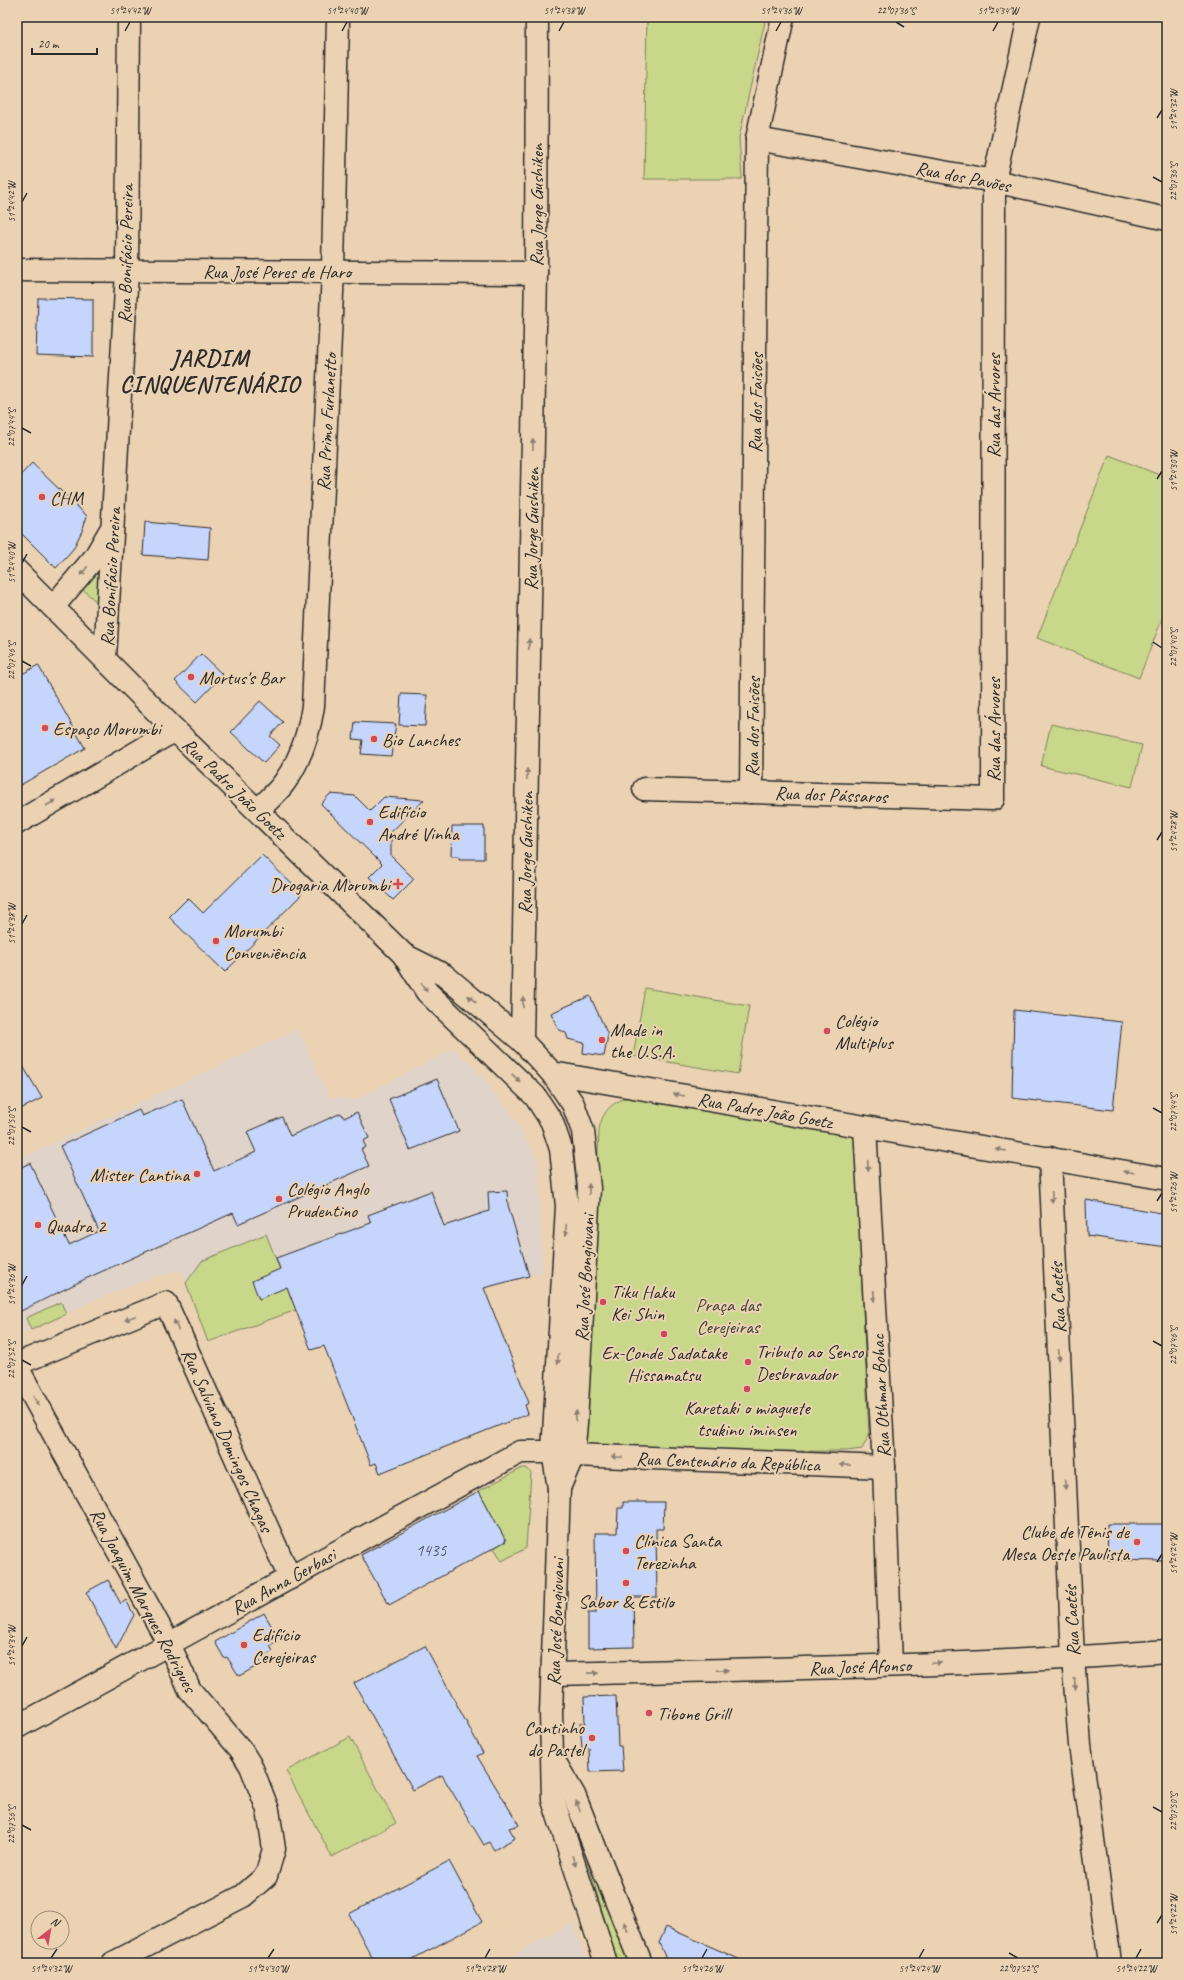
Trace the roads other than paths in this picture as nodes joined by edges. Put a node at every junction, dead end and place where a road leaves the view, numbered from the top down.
1 (128, 17) edge
2 (338, 17) edge
3 (537, 17) edge
4 (783, 17) edge
5 (1029, 17) edge
6 (757, 139) junction
7 (994, 182) junction
8 (1167, 219) edge
9 (17, 270) edge
10 (127, 271) junction
11 (333, 271) junction
12 (536, 273) junction
13 (112, 527) junction
14 (17, 571) edge
15 (53, 607) junction
16 (105, 658) junction
17 (175, 730) junction
18 (644, 789) dead end
19 (751, 792) junction
20 (993, 799) joint
21 (258, 810) junction
22 (17, 823) edge
23 (403, 954) junction
24 (522, 1040) junction
25 (552, 1073) junction
26 (865, 1127) junction
27 (561, 1149) joint
28 (1050, 1158) junction
29 (1167, 1179) edge
30 (17, 1365) edge
31 (563, 1454) junction
32 (884, 1467) junction
33 (290, 1578) junction
34 (169, 1644) junction
35 (1167, 1651) edge
36 (1072, 1658) junction
37 (891, 1665) junction
38 (554, 1674) junction
39 (17, 1727) edge
40 (551, 1756) junction
41 (113, 1963) edge
42 (606, 1963) edge
43 (641, 1963) edge
44 (1110, 1963) edge

1 - 10 street, Rua Bonifácio Pereira
2 - 11 street, Rua Primo Furlanetto
3 - 12 street, Rua Jorge Gushiken
4 - 6 street, Rua dos Faisões
5 - 7 street, Rua das Árvores
6 - 7 street, Rua dos Pavões
6 - 19 street, Rua dos Faisões
7 - 8 street, Rua dos Pavões
7 - 20 street, Rua das Árvores
9 - 10 street, Rua José Peres de Haro
10 - 11 street, Rua José Peres de Haro
10 - 13 street, Rua Bonifácio Pereira
11 - 12 street, Rua José Peres de Haro
11 - 21 street, Rua Primo Furlanetto
24 -> 12 street, Rua Jorge Gushiken
13 -> 15 street
13 - 16 street, Rua Bonifácio Pereira
14 - 15 street, Rua Padre João Goetz
15 - 16 street, Rua Padre João Goetz
16 - 17 street, Rua Padre João Goetz
17 - 21 street, Rua Padre João Goetz
22 -> 17 street
18 - 19 street, Rua dos Pássaros
19 - 20 street, Rua dos Pássaros
21 - 23 street, Rua Padre João Goetz
24 -> 23 street, Rua Padre João Goetz
23 -> 27 street, Rua Padre João Goetz
24 - 25 street, Rua Padre João Goetz
26 -> 25 street, Rua Padre João Goetz
31 -> 25 street, Rua José Bongiovani
28 -> 26 street, Rua Padre João Goetz
26 -> 32 street, Rua Othmar Bohac
27 -> 31 street, Rua José Bongiovani
29 -> 28 street, Rua Padre João Goetz
28 -> 36 street, Rua Caetés
33 -> 30 street, Rua Salviano Domingos Chagas
30 -> 34 street, Rua Joaquim Marques Rodrigues
32 -> 31 street, Rua Centenário da República
31 - 33 street, Rua Anna Gerbasi
31 - 38 street, Rua José Bongiovani
32 - 37 street, Rua Othmar Bohac
33 - 34 street, Rua Anna Gerbasi
34 - 39 street, Rua Anna Gerbasi
34 - 41 street, Rua Joaquim Marques Rodrigues
35 - 36 street, Rua José Afonso
37 -> 36 street, Rua José Afonso
36 -> 44 street, Rua Caetés
38 -> 37 street, Rua José Afonso
38 - 40 street, Rua José Bongiovani
40 -> 42 street, Rua José Bongiovani
43 -> 40 street

